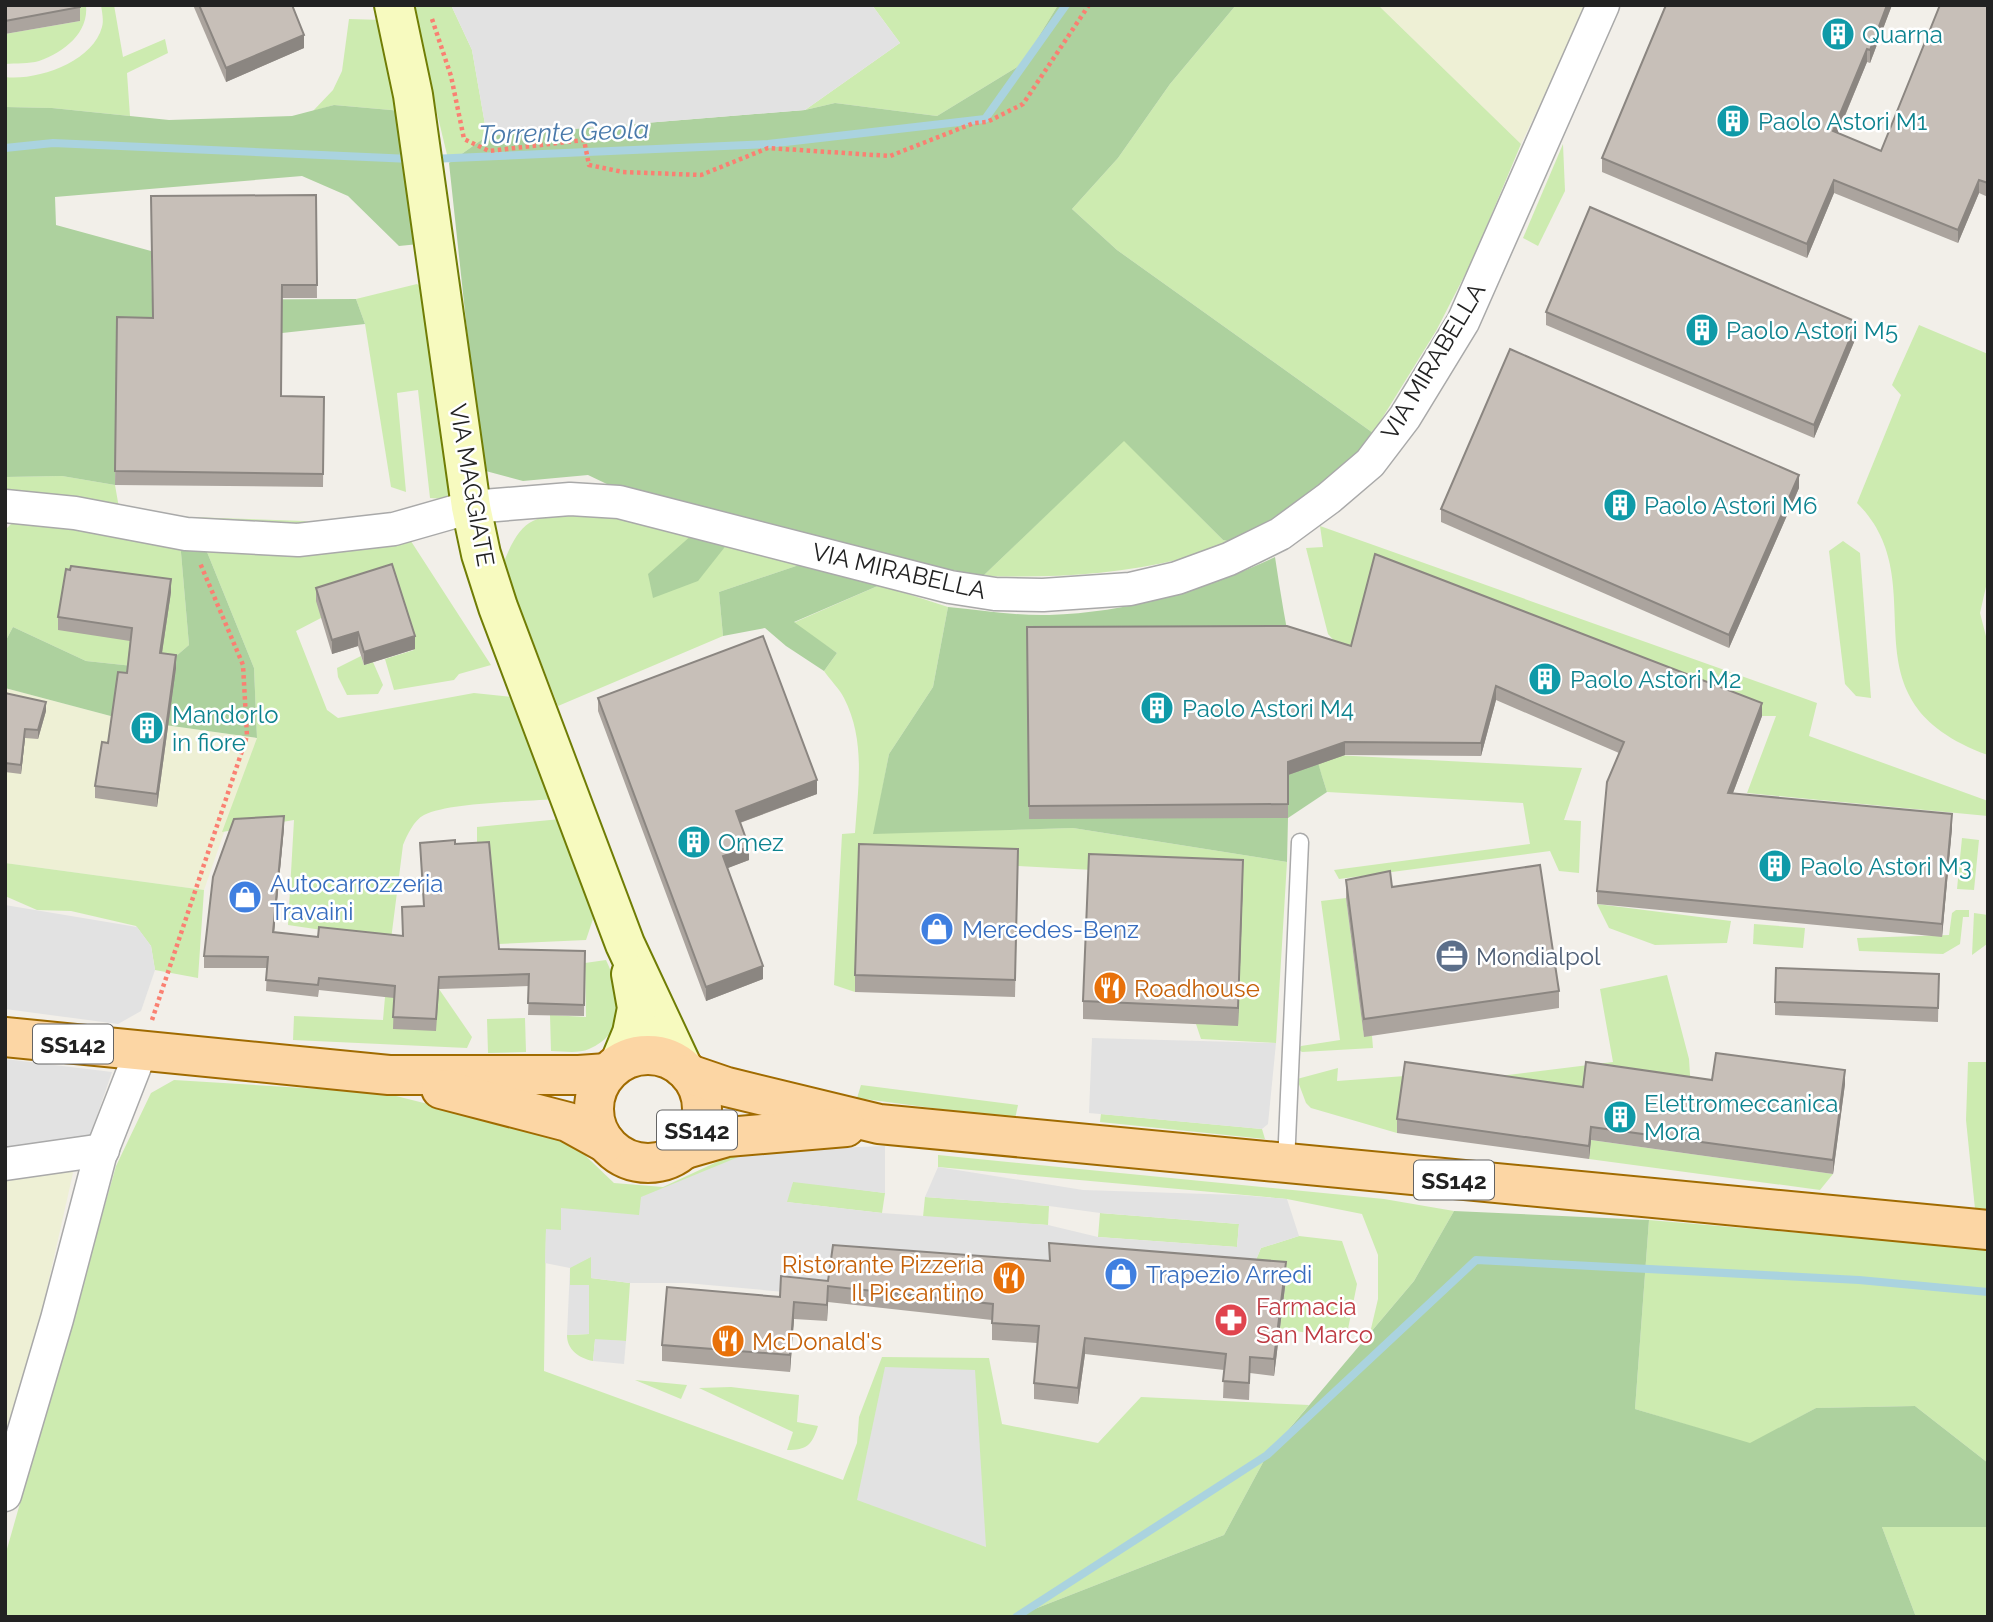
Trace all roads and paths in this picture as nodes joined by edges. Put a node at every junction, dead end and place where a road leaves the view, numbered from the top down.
1 (394, 5) edge
2 (1089, 5) edge
3 (1603, 5) edge
4 (432, 17) dead end
5 (5, 506) edge
6 (471, 507) junction
7 (186, 534) junction
8 (1300, 842) dead end
9 (625, 944) junction
10 (5, 1037) edge
11 (141, 1051) junction
12 (614, 1068) junction
13 (686, 1071) junction
14 (388, 1075) junction
15 (879, 1124) junction
16 (606, 1143) junction
17 (103, 1150) junction
18 (682, 1150) junction
19 (5, 1164) edge
20 (1286, 1164) junction
21 (1988, 1230) edge
22 (5, 1495) edge

1 - 6 street, VIA MAGGIATE
2 - 4 path
3 - 6 street, VIA MIRABELLA
5 - 7 street, VIA MIRABELLA
6 - 7 street, VIA MIRABELLA
6 - 9 street, VIA MAGGIATE
7 - 11 path
8 - 20 lane
9 - 12 street, VIA MAGGIATE
9 - 13 street, VIA MAGGIATE
10 - 11 main road, SS142
11 - 14 main road, SS142
11 - 17 street
12 - 13 main road, SS142
12 - 14 main road, SS142
12 - 16 main road
13 - 15 main road, SS142
13 - 18 main road, SS142
14 - 16 main road, SS142
15 - 18 main road, SS142
15 - 20 main road, SS142
16 - 18 main road, SS142
17 - 19 street
17 - 22 street
20 - 21 main road, SS142

